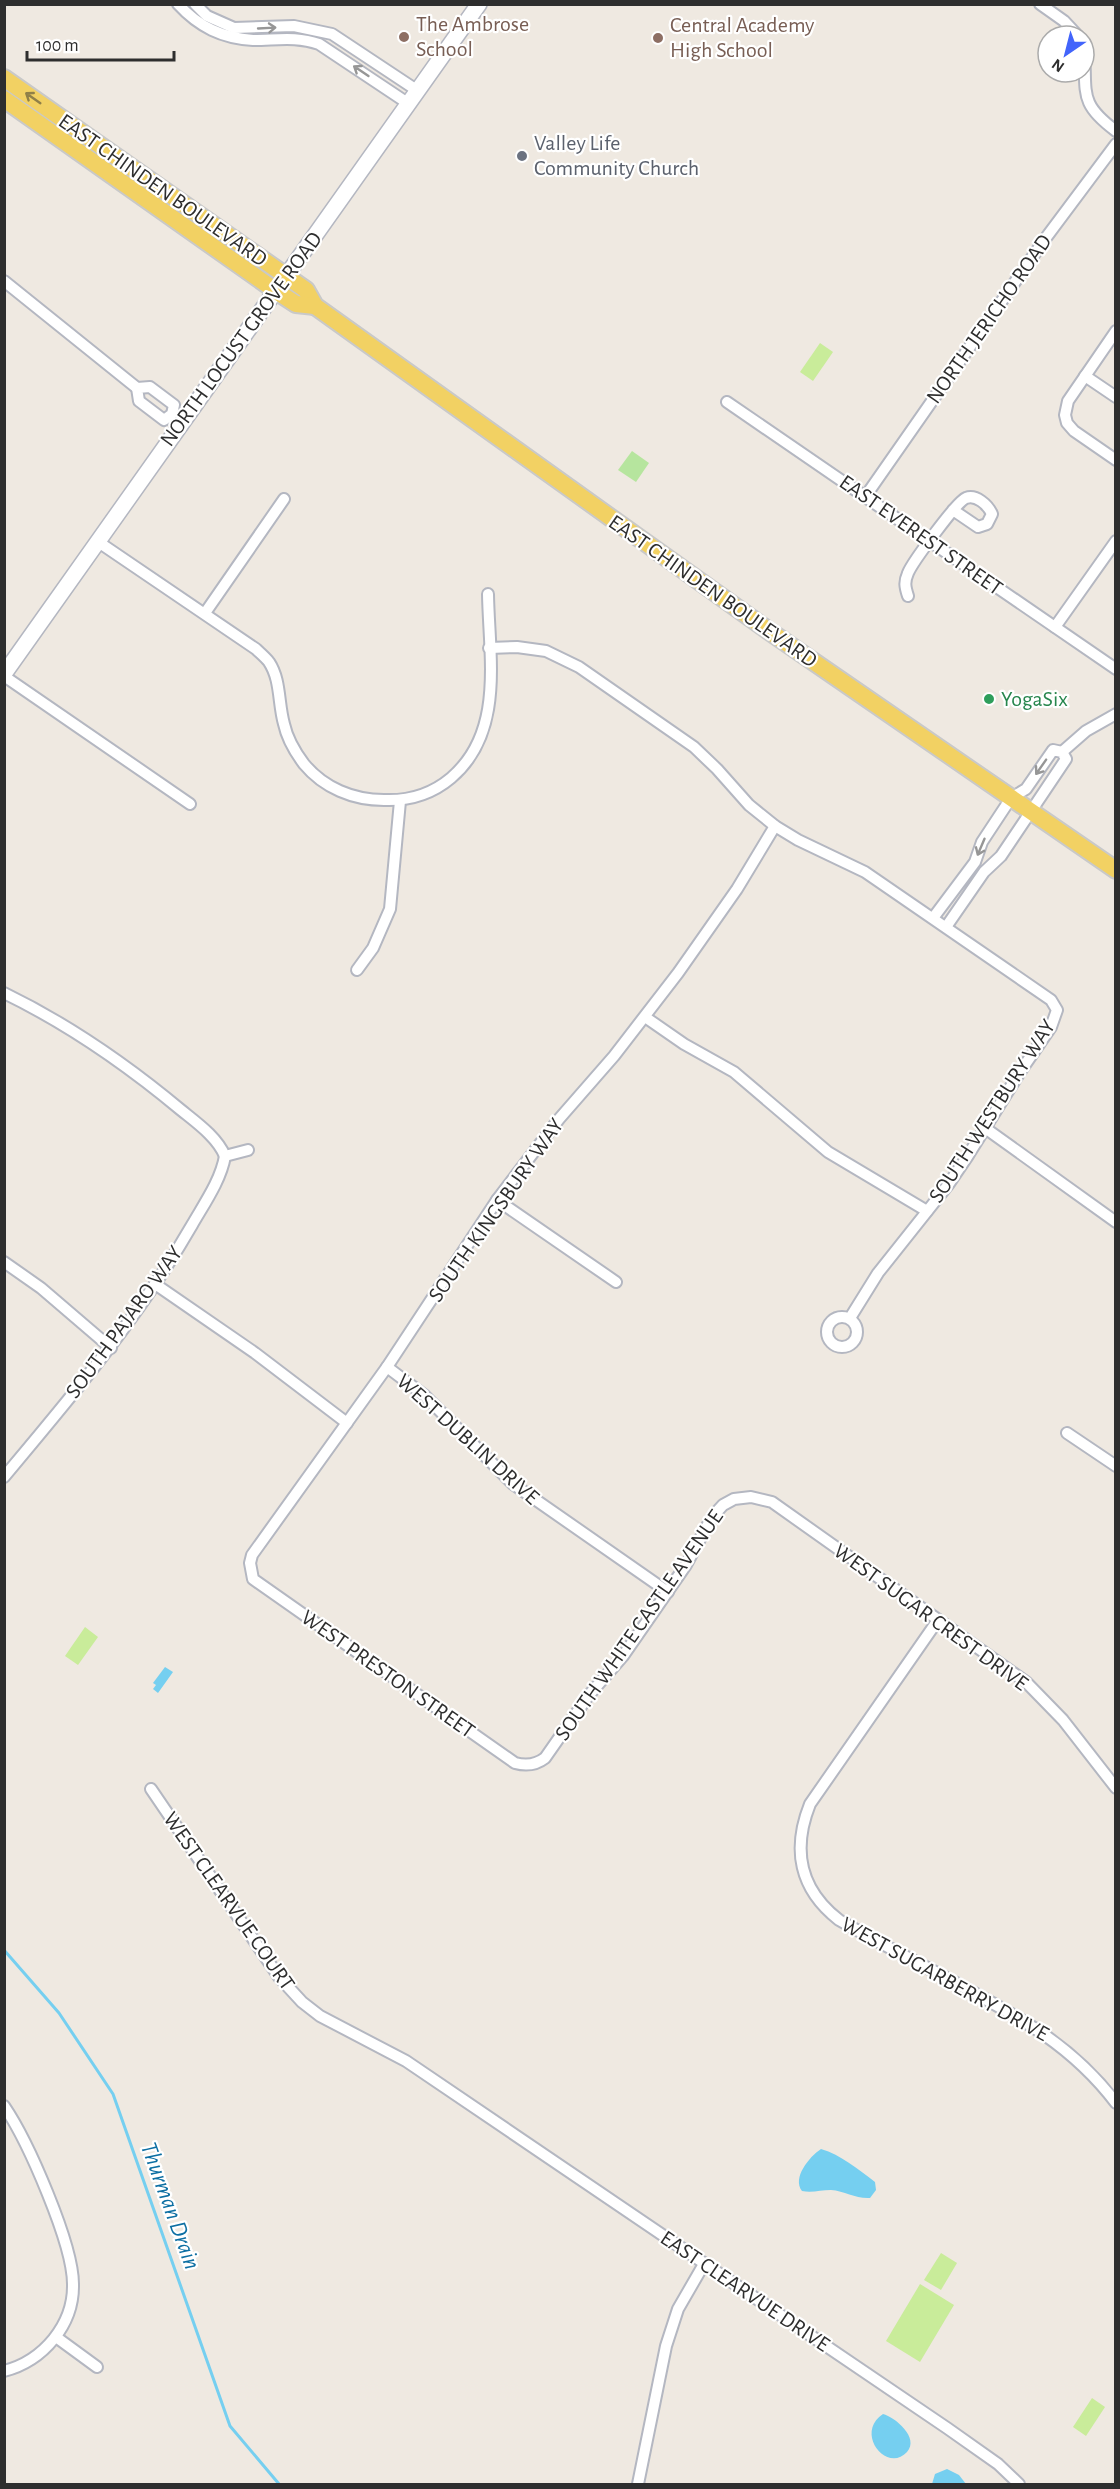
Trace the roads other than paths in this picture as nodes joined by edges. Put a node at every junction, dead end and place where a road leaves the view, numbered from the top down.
1 (178, 4) edge
2 (195, 4) edge
3 (480, 4) edge
4 (1040, 4) edge
5 (1067, 24) edge
6 (4, 78) edge
7 (1084, 84) edge
8 (418, 91) junction
9 (4, 99) edge
10 (409, 104) junction
11 (1116, 131) edge
12 (1116, 144) edge
13 (286, 277) junction
14 (4, 281) edge
15 (276, 291) junction
16 (315, 306) junction
17 (1116, 331) edge
18 (1085, 376) junction
19 (137, 388) junction
20 (1116, 397) edge
21 (728, 402) dead end
22 (176, 418) junction
23 (1116, 460) edge
24 (866, 497) junction
25 (284, 499) dead end
26 (953, 510) dead end
27 (97, 541) junction
28 (930, 541) junction
29 (1116, 541) edge
30 (488, 594) dead end
31 (908, 596) dead end
32 (205, 613) junction
33 (1055, 627) junction
34 (489, 648) junction
35 (1116, 669) edge
36 (4, 675) edge
37 (1116, 714) edge
38 (1062, 752) junction
39 (1011, 798) junction
40 (400, 801) junction
41 (190, 804) dead end
42 (1030, 811) junction
43 (775, 826) junction
44 (1116, 870) edge
45 (933, 918) junction
46 (946, 927) junction
47 (357, 970) dead end
48 (4, 993) edge
49 (645, 1017) junction
50 (986, 1128) junction
51 (248, 1150) dead end
52 (225, 1156) junction
53 (497, 1200) junction
54 (927, 1211) junction
55 (1116, 1222) edge
56 (4, 1262) edge
57 (616, 1282) dead end
58 (156, 1284) junction
59 (850, 1318) dead end
60 (111, 1348) junction
61 (387, 1367) junction
62 (347, 1423) junction
63 (1067, 1433) dead end
64 (1116, 1466) edge
65 (4, 1477) edge
66 (751, 1497) joint
67 (251, 1571) joint
68 (668, 1592) junction
69 (938, 1620) junction
70 (533, 1764) joint
71 (1116, 1788) edge
72 (151, 1789) dead end
73 (466, 2102) joint
74 (1116, 2103) edge
75 (4, 2106) edge
76 (704, 2264) junction
77 (56, 2337) junction
78 (97, 2367) dead end
79 (4, 2371) edge
80 (638, 2484) edge
81 (1019, 2484) edge

10 -> 1 street
2 -> 8 street
3 - 8 street, NORTH LOCUST GROVE ROAD
4 - 5 street
13 -> 6 main road, EAST CHINDEN BOULEVARD
7 - 11 street
8 - 10 street, NORTH LOCUST GROVE ROAD
9 - 15 main road, EAST CHINDEN BOULEVARD
10 - 13 street, NORTH LOCUST GROVE ROAD
12 - 24 street, NORTH JERICHO ROAD
13 - 15 street, NORTH LOCUST GROVE ROAD
13 - 16 main road, EAST CHINDEN BOULEVARD
14 - 19 street
15 - 16 main road, EAST CHINDEN BOULEVARD
15 - 22 street, NORTH LOCUST GROVE ROAD
16 - 39 main road, EAST CHINDEN BOULEVARD
17 - 18 street
18 - 20 street
18 - 23 street
19 - 22 street
19 - 22 street
21 - 24 street, EAST EVEREST STREET
22 - 27 street, NORTH LOCUST GROVE ROAD
24 - 28 street, EAST EVEREST STREET
25 - 32 street
26 - 28 street
27 - 32 street
27 - 36 street, NORTH LOCUST GROVE ROAD
28 - 31 street
28 - 33 street, EAST EVEREST STREET
29 - 33 street
30 - 34 street
32 - 40 street
33 - 35 street, EAST EVEREST STREET
34 - 40 street
34 - 43 street
36 - 41 street
37 - 38 street
38 -> 39 street
38 - 42 street
39 - 42 main road, EAST CHINDEN BOULEVARD
39 -> 45 street
40 - 47 street
42 - 44 main road, EAST CHINDEN BOULEVARD
42 - 46 street
43 - 45 street
43 - 49 street, SOUTH KINGSBURY WAY
45 - 46 street
46 - 50 street, SOUTH WESTBURY WAY
48 - 52 street
49 - 53 street, SOUTH KINGSBURY WAY
49 - 54 street
50 - 54 street, SOUTH WESTBURY WAY
50 - 55 street
51 - 52 street
52 - 58 street, SOUTH PAJARO WAY
53 - 57 street
53 - 61 street, SOUTH KINGSBURY WAY
54 - 59 street, SOUTH WESTBURY WAY
56 - 60 street
58 - 60 street, SOUTH PAJARO WAY
58 - 62 street
60 - 65 street, SOUTH PAJARO WAY
61 - 62 street, SOUTH KINGSBURY WAY
61 - 68 street, WEST DUBLIN DRIVE
62 - 67 street, SOUTH KINGSBURY WAY
63 - 64 street
66 - 68 street, SOUTH WHITE CASTLE AVENUE
66 - 69 street, WEST SUGAR CREST DRIVE
67 - 70 street, WEST PRESTON STREET
68 - 70 street, SOUTH WHITE CASTLE AVENUE
69 - 71 street, WEST SUGAR CREST DRIVE
69 - 74 street, WEST SUGARBERRY DRIVE
72 - 73 street, WEST CLEARVUE COURT
73 - 76 street, EAST CLEARVUE DRIVE
75 - 77 street
76 - 80 street
76 - 81 street, EAST CLEARVUE DRIVE
77 - 78 street
77 - 79 street

